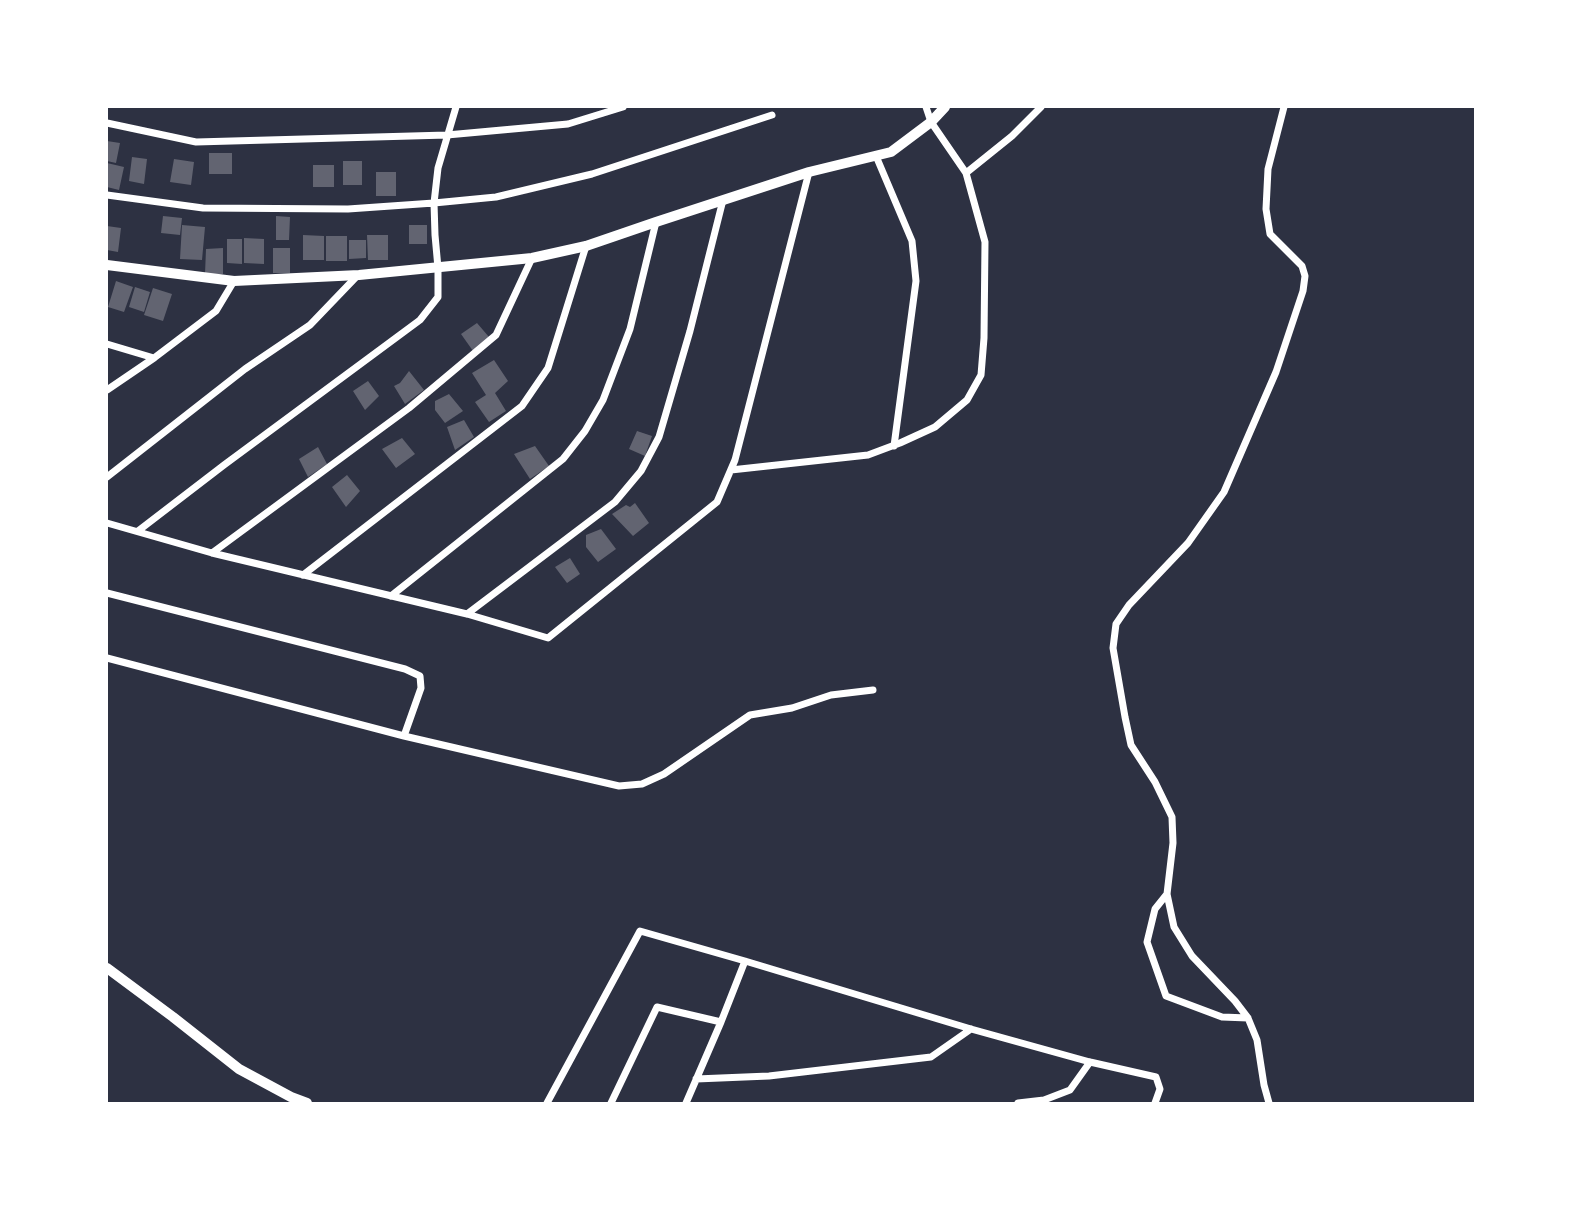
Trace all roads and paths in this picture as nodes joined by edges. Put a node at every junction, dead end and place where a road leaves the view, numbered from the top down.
1 (456, 107) edge
2 (623, 107) edge
3 (926, 107) edge
4 (945, 107) edge
5 (1041, 107) edge
6 (1284, 107) edge
7 (772, 115) dead end
8 (931, 122) junction
9 (107, 123) edge
10 (447, 135) junction
11 (876, 156) junction
12 (809, 172) junction
13 (965, 173) junction
14 (107, 195) edge
15 (723, 200) junction
16 (434, 203) junction
17 (656, 222) junction
18 (586, 246) junction
19 (532, 258) junction
20 (107, 265) edge
21 (438, 268) junction
22 (359, 275) junction
23 (234, 281) junction
24 (107, 344) edge
25 (154, 358) junction
26 (107, 390) edge
27 (894, 446) junction
28 (731, 470) junction
29 (107, 477) edge
30 (107, 523) edge
31 (138, 531) junction
32 (212, 553) junction
33 (303, 575) junction
34 (107, 593) edge
35 (391, 597) junction
36 (467, 614) junction
37 (107, 658) edge
38 (873, 690) dead end
39 (404, 737) junction
40 (1167, 894) junction
41 (745, 961) junction
42 (107, 968) edge
43 (1248, 1018) junction
44 (721, 1022) junction
45 (971, 1029) junction
46 (1090, 1062) junction
47 (696, 1079) junction
48 (307, 1103) edge
49 (547, 1103) edge
50 (611, 1103) edge
51 (686, 1103) edge
52 (1018, 1103) edge
53 (1155, 1103) edge
54 (1269, 1103) edge

1 - 10 street
2 - 10 street
3 - 8 street
4 - 8 street
5 - 13 street
6 - 40 street
7 - 16 street
8 - 11 street
8 - 13 street
9 - 10 street
10 - 16 street
11 - 12 street
11 - 27 street
12 - 15 street
12 - 28 street
13 - 27 street
14 - 16 street
15 - 17 street
15 - 36 street
16 - 21 street
17 - 18 street
17 - 35 street
18 - 19 street
18 - 33 street
19 - 21 street
19 - 32 street
20 - 23 street
21 - 22 street
21 - 31 street
22 - 23 street
22 - 29 street
23 - 25 street
24 - 25 street
25 - 26 street
27 - 28 street
28 - 36 street
30 - 31 street
31 - 32 street
32 - 33 street
33 - 35 street
34 - 39 street
35 - 36 street
37 - 39 street
38 - 39 street
40 - 43 street
40 - 43 street
41 - 44 street
41 - 45 street
41 - 49 street
42 - 48 street
43 - 54 street
44 - 47 street
44 - 50 street
45 - 46 street
45 - 47 street
46 - 52 street
46 - 53 street
47 - 51 street

